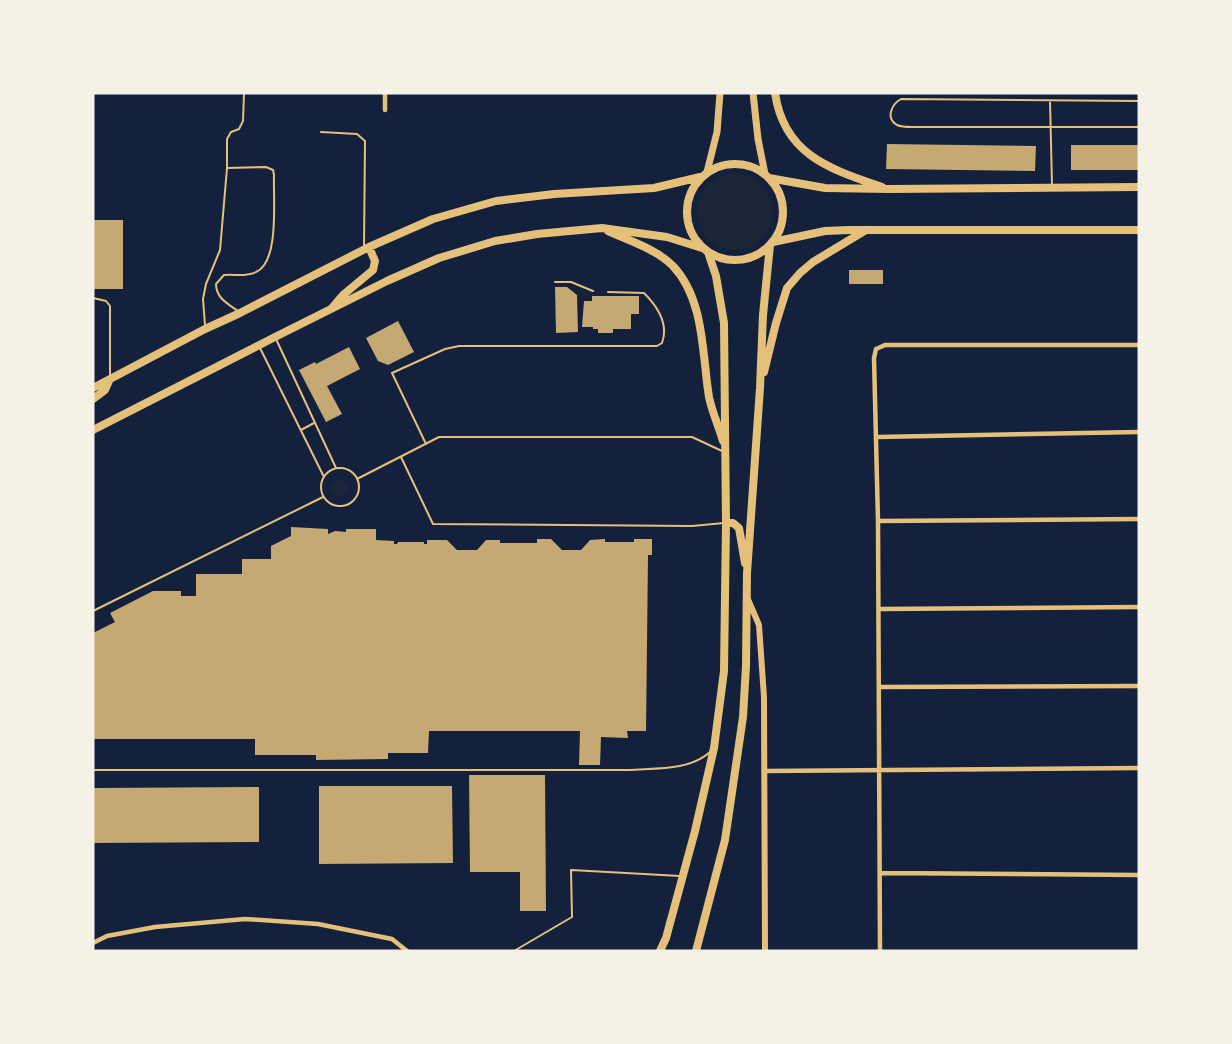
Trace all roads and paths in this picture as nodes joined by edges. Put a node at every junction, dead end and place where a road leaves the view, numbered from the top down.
1 (244, 93) edge
2 (385, 93) edge
3 (720, 93) edge
4 (753, 93) edge
5 (775, 93) edge
6 (1050, 101) junction
7 (1139, 101) edge
8 (385, 110) dead end
9 (1051, 127) junction
10 (1139, 127) edge
11 (321, 132) dead end
12 (227, 168) junction
13 (703, 175) junction
14 (767, 176) junction
15 (1139, 187) edge
16 (1052, 188) junction
17 (889, 189) junction
18 (602, 228) junction
19 (867, 229) junction
20 (1139, 230) edge
21 (771, 243) junction
22 (366, 249) junction
23 (705, 250) junction
24 (555, 282) dead end
25 (593, 291) dead end
26 (608, 292) dead end
27 (93, 298) edge
28 (330, 310) junction
29 (240, 313) junction
30 (205, 328) junction
31 (275, 337) junction
32 (258, 345) junction
33 (1139, 345) edge
34 (110, 379) junction
35 (93, 388) edge
36 (760, 388) junction
37 (93, 399) edge
38 (315, 423) junction
39 (93, 430) edge
40 (301, 430) junction
41 (1139, 432) edge
42 (877, 436) junction
43 (426, 444) junction
44 (725, 449) junction
45 (401, 457) junction
46 (336, 468) junction
47 (324, 477) junction
48 (357, 479) junction
49 (323, 497) junction
50 (1139, 519) edge
51 (878, 521) junction
52 (726, 523) junction
53 (747, 573) junction
54 (746, 595) junction
55 (1139, 607) edge
56 (879, 609) junction
57 (93, 611) edge
58 (1139, 686) edge
59 (879, 687) junction
60 (714, 748) junction
61 (1139, 768) edge
62 (93, 770) edge
63 (880, 770) junction
64 (766, 771) junction
65 (880, 873) junction
66 (1139, 875) edge
67 (683, 876) junction
68 (93, 943) edge
69 (407, 951) edge
70 (514, 951) edge
71 (660, 951) edge
72 (696, 951) edge
73 (765, 951) edge
74 (880, 951) edge

1 - 12 lane
2 - 8 street
3 - 13 main road
4 - 14 main road
5 - 17 main road
6 - 7 lane
6 - 9 lane
6 - 9 lane
9 - 10 lane
9 - 16 lane
11 - 22 lane
12 - 29 lane
12 - 30 lane
13 - 14 main road
13 - 22 main road
13 - 23 main road
14 - 17 main road
14 - 21 main road
15 - 16 main road
16 - 17 main road
18 - 23 main road
18 - 28 main road
18 - 44 main road
19 - 20 main road
19 - 21 main road
19 - 36 main road
21 - 23 main road
21 - 36 main road
22 - 28 main road
22 - 29 main road
23 - 44 main road
24 - 25 lane
26 - 43 lane
27 - 34 lane
28 - 31 main road
29 - 30 main road
30 - 34 main road
31 - 32 main road
31 - 38 lane
32 - 39 main road
32 - 40 lane
33 - 42 street
34 - 35 main road
34 - 37 main road
36 - 53 main road
38 - 40 lane
38 - 46 lane
40 - 47 lane
41 - 42 street
42 - 51 street
43 - 44 lane
43 - 45 lane
44 - 52 main road
45 - 48 lane
45 - 52 lane
46 - 47 lane
46 - 48 lane
47 - 49 lane
48 - 49 lane
49 - 57 lane
50 - 51 street
51 - 56 street
52 - 53 main road
52 - 60 main road
53 - 54 main road
54 - 64 street
54 - 72 main road
55 - 56 street
56 - 59 street
58 - 59 street
59 - 63 street
60 - 62 lane
60 - 67 main road
61 - 63 street
63 - 64 street
63 - 65 street
64 - 73 street
65 - 66 street
65 - 74 street
67 - 70 lane
67 - 71 main road
68 - 69 street

